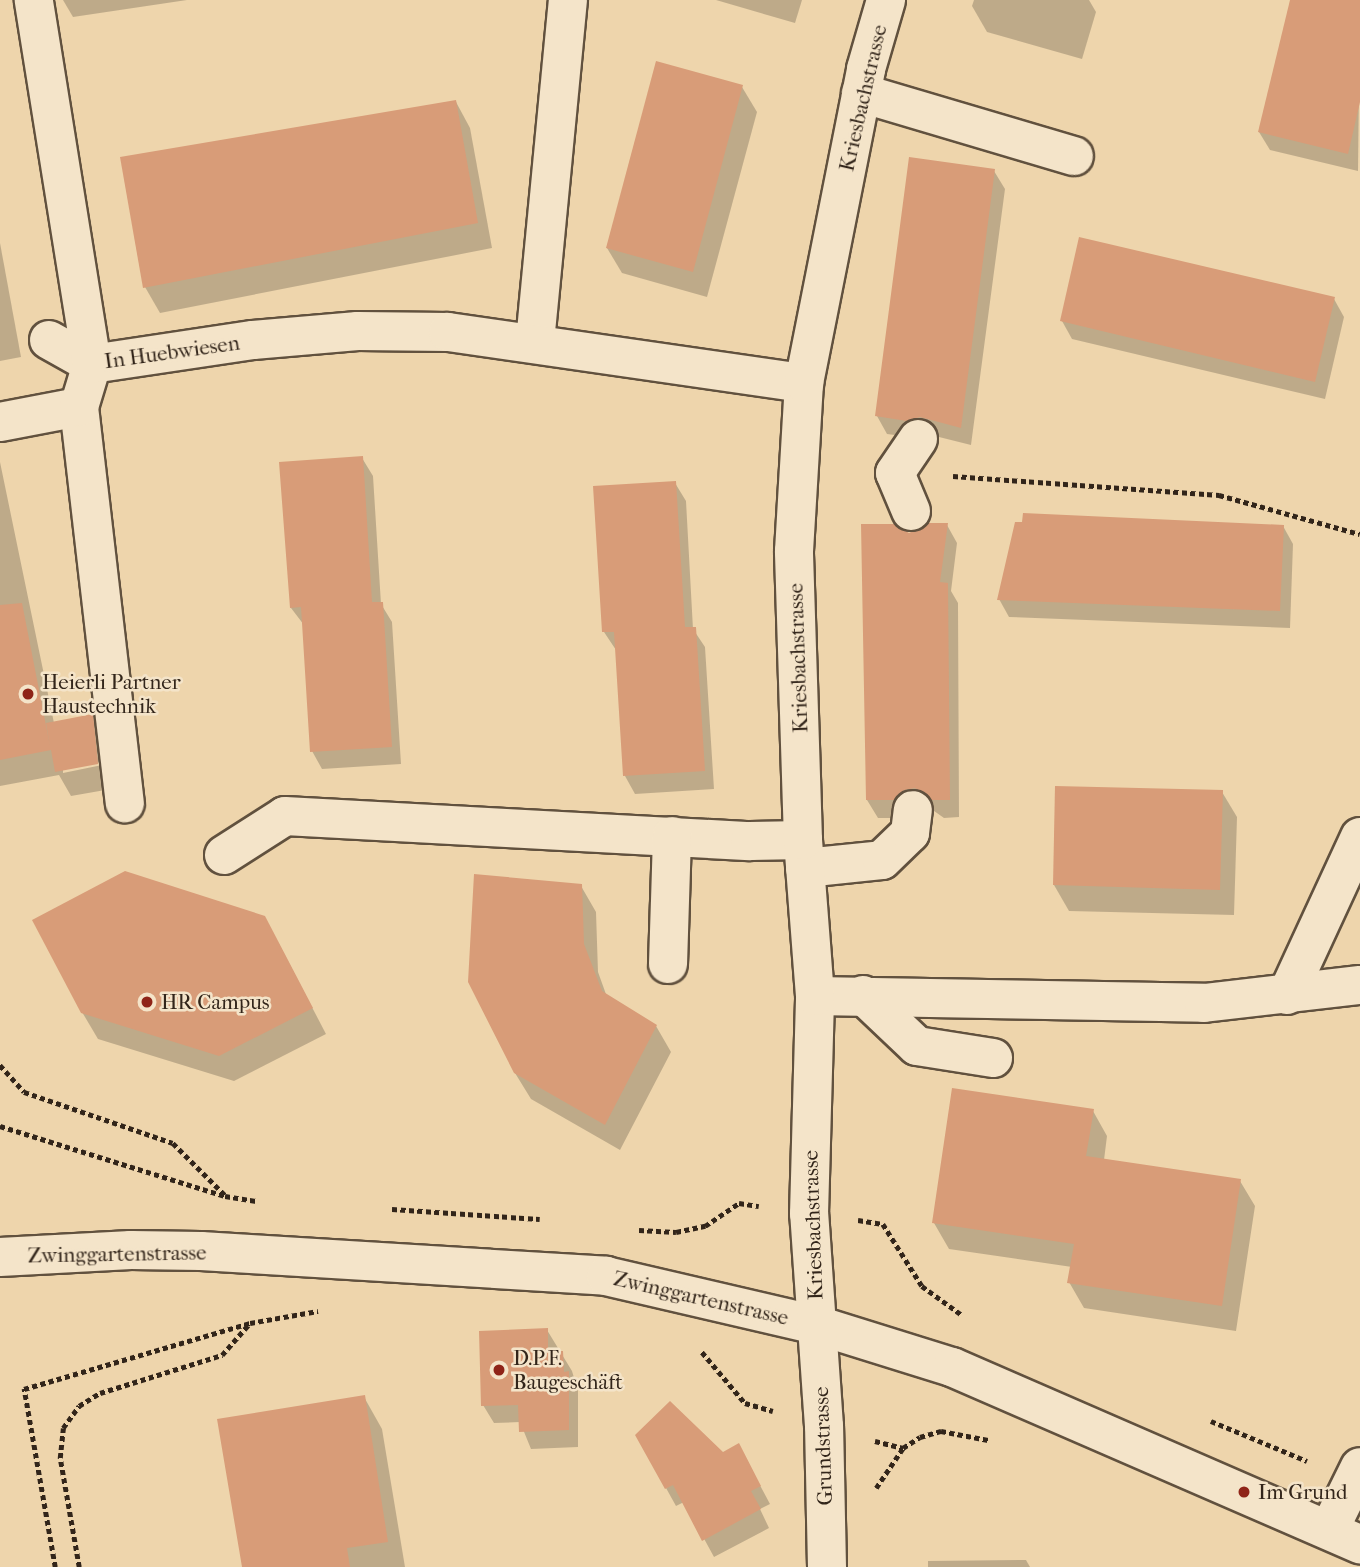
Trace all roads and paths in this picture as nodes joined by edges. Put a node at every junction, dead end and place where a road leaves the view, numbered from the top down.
1 (34, 0) edge
2 (568, 0) edge
3 (886, 0) edge
4 (861, 93) junction
5 (1073, 156) dead end
6 (49, 340) dead end
7 (536, 342) junction
8 (92, 364) junction
9 (804, 383) junction
10 (79, 407) junction
11 (0, 422) edge
12 (918, 439) dead end
13 (954, 477) dead end
14 (911, 511) dead end
15 (1360, 534) edge
16 (125, 803) dead end
17 (914, 810) dead end
18 (672, 836) junction
19 (1360, 837) edge
20 (804, 854) junction
21 (224, 855) dead end
22 (668, 964) dead end
23 (1360, 985) edge
24 (863, 995) junction
25 (1287, 995) junction
26 (815, 996) junction
27 (993, 1058) dead end
28 (0, 1065) edge
29 (0, 1126) edge
30 (0, 1257) edge
31 (324, 1311) dead end
32 (250, 1323) junction
33 (817, 1325) junction
34 (697, 1347) dead end
35 (824, 1426) junction
36 (994, 1442) dead end
37 (903, 1448) junction
38 (1360, 1467) edge
39 (873, 1496) dead end
40 (1344, 1537) edge
41 (55, 1567) edge
42 (79, 1567) edge
43 (827, 1567) edge

1 - 8 street, In Huebwiesen
2 - 7 street
3 - 4 street, Kriesbachstrasse
4 - 5 street
4 - 9 street, Kriesbachstrasse
6 - 8 street
7 - 8 street, In Huebwiesen
7 - 9 street, In Huebwiesen
8 - 10 street
9 - 20 street, Kriesbachstrasse
10 - 11 street
10 - 16 street
12 - 14 street
13 - 15 path
17 - 20 street
18 - 20 street
18 - 21 street
18 - 22 street
19 - 25 street
20 - 26 street, Kriesbachstrasse
23 - 25 street
24 - 25 street
24 - 26 street
24 - 27 street
26 - 33 street, Kriesbachstrasse
28 - 29 path
30 - 33 street, Zwinggartenstrasse
31 - 32 path
32 - 41 path
32 - 42 path
33 - 35 street, Grundstrasse
33 - 40 street, Zwinggartenstrasse
34 - 35 path
35 - 37 path
35 - 43 street, Grundstrasse
36 - 37 path
37 - 39 path
38 - 40 street

